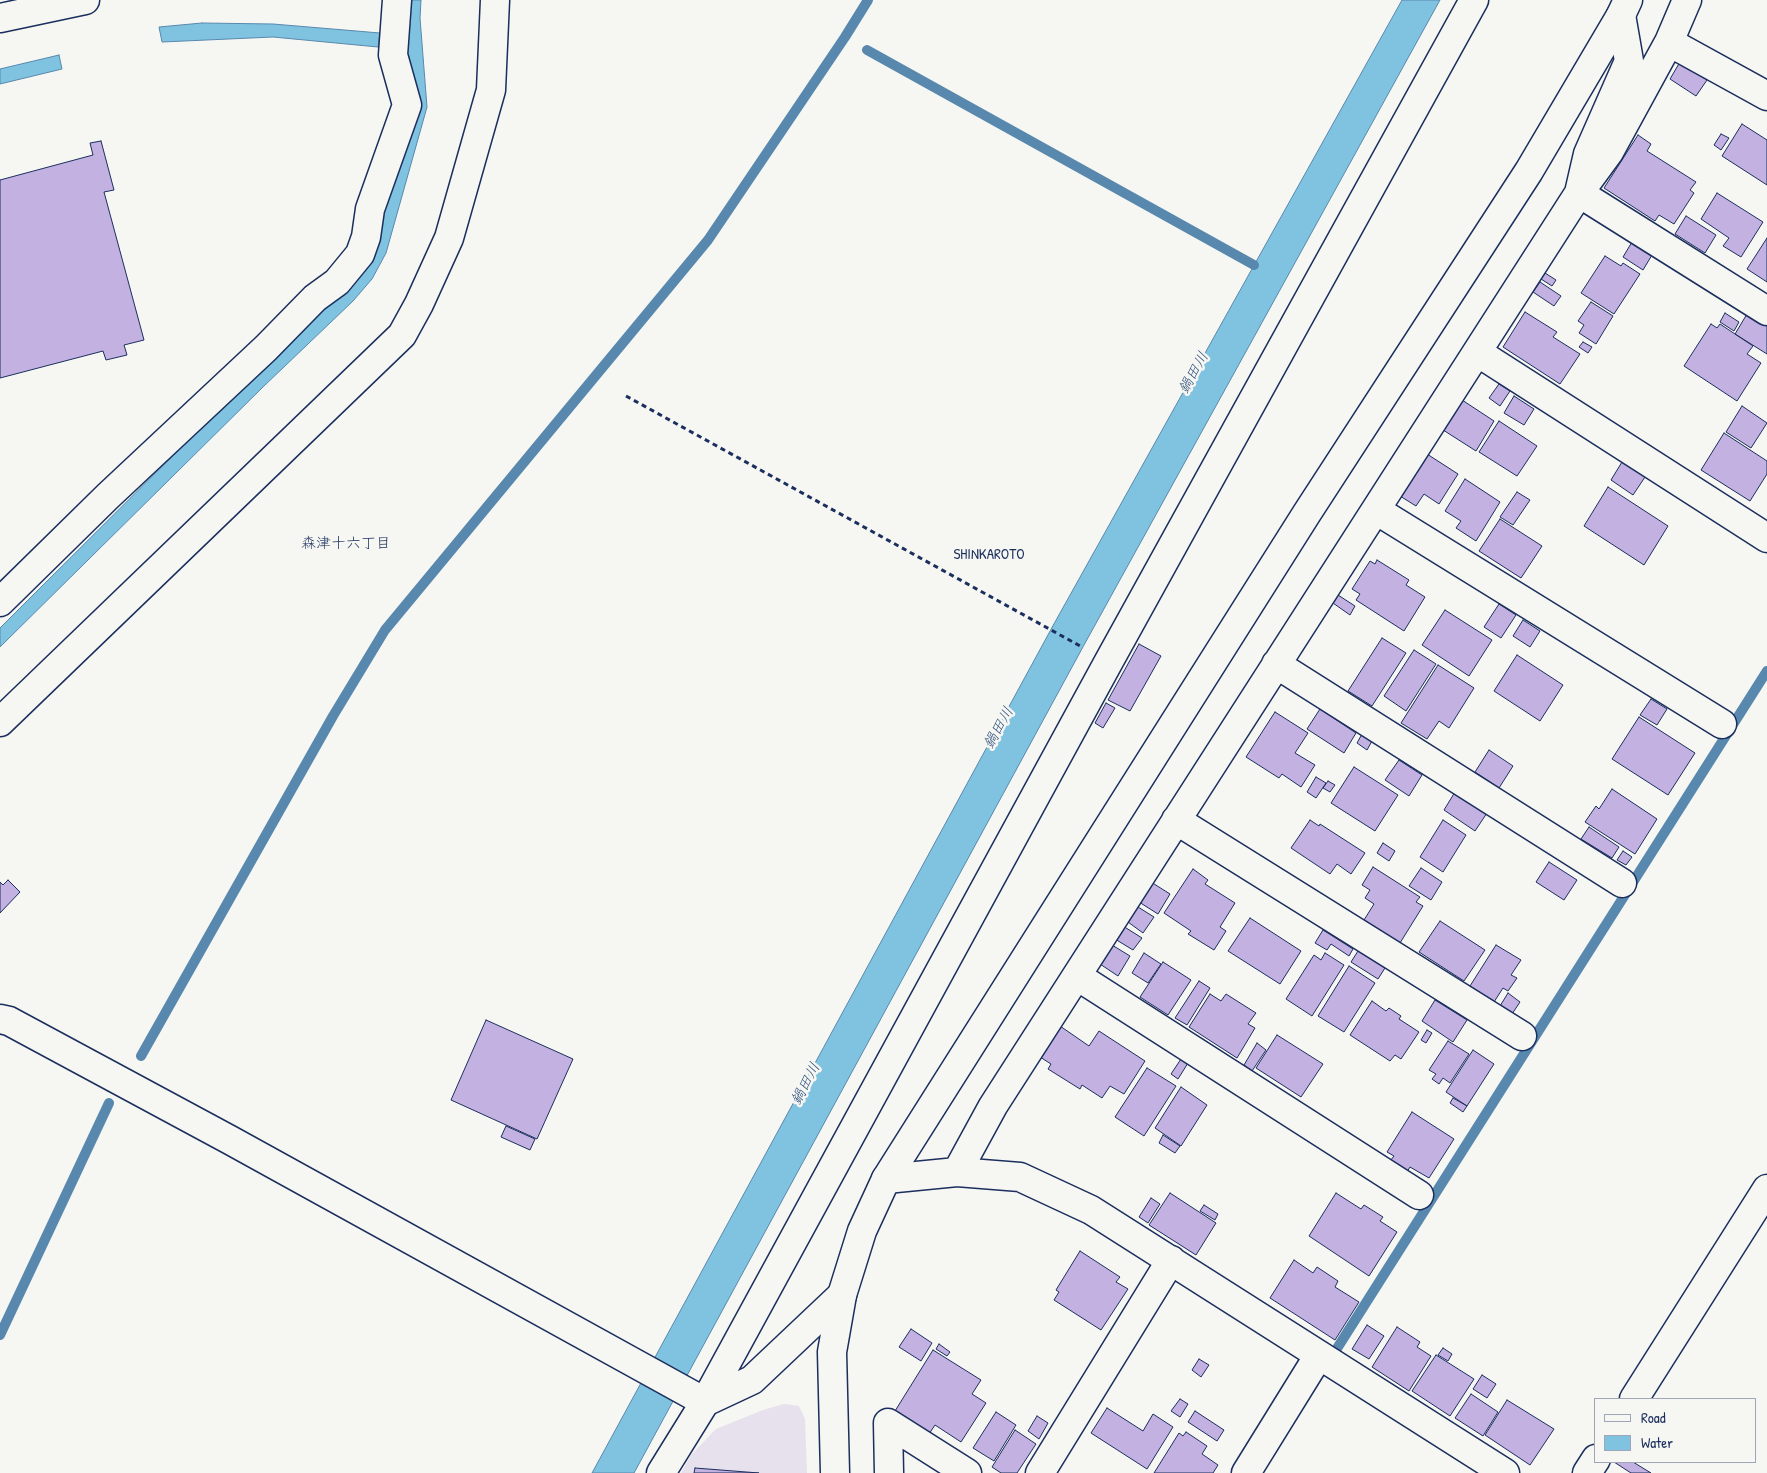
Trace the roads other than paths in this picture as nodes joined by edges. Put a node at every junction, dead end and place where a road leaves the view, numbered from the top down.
1 (84, 0) edge
2 (397, 0) edge
3 (495, 0) edge
4 (1474, 0) edge
5 (1687, 0) edge
6 (1624, 8) edge
7 (0, 18) edge
8 (1669, 42) junction
9 (1767, 96) edge
10 (1579, 193) junction
11 (1767, 312) edge
12 (1477, 352) junction
13 (1376, 510) junction
14 (1767, 538) edge
15 (0, 602) edge
16 (1276, 664) junction
17 (0, 722) edge
18 (1722, 724) dead end
19 (1176, 820) junction
20 (1622, 883) dead end
21 (1077, 976) junction
22 (0, 1019) edge
23 (1522, 1036) dead end
24 (957, 1172) junction
25 (886, 1179) junction
26 (1767, 1189) edge
27 (1419, 1195) dead end
28 (1171, 1260) junction
29 (842, 1294) junction
30 (1319, 1354) junction
31 (698, 1398) junction
32 (1635, 1398) edge
33 (1594, 1462) edge
34 (662, 1473) edge
35 (835, 1473) edge
36 (889, 1473) edge
37 (967, 1473) edge
38 (1040, 1473) edge
39 (1246, 1473) edge
40 (1506, 1473) edge
41 (1587, 1473) edge

1 - 7 street
2 - 15 street
3 - 17 street
4 - 31 street
5 - 8 street
6 - 10 street
6 - 25 street
8 - 9 street
8 - 10 street
10 - 11 street
10 - 12 street
12 - 13 street
12 - 14 street
13 - 16 street
13 - 18 street
16 - 19 street
16 - 20 street
19 - 21 street
19 - 23 street
21 - 24 street
21 - 27 street
22 - 31 street
24 - 25 street
24 - 28 street
25 - 29 street
26 - 32 street
28 - 30 street
28 - 38 street
29 - 31 street
29 - 35 street
30 - 39 street
30 - 40 street
31 - 34 street
33 - 41 street
36 - 37 street

